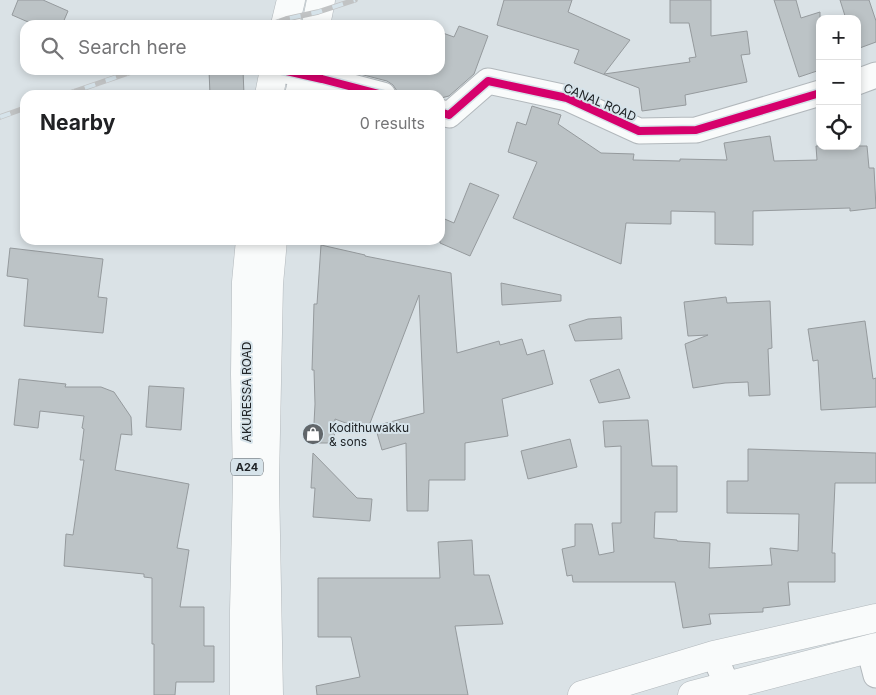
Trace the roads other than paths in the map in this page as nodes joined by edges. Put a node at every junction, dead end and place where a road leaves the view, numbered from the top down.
1 (291, 0) edge
2 (321, 0) edge
3 (286, 20) edge
4 (317, 20) edge
5 (273, 75) edge
6 (876, 75) edge
7 (298, 77) edge
8 (861, 81) edge
9 (270, 90) edge
10 (359, 90) edge
11 (816, 95) edge
12 (445, 113) edge
13 (250, 245) edge
14 (272, 245) edge
15 (876, 618) edge
16 (872, 648) edge
17 (714, 655) junction
18 (876, 675) edge
19 (728, 690) edge
20 (244, 695) edge
21 (269, 695) edge
22 (582, 695) edge
23 (692, 695) edge

1 - 3 highway
2 - 4 highway
5 - 9 highway
6 - 8 street
7 - 10 street
11 - 12 street, CANAL ROAD
13 - 20 highway, AKURESSA ROAD / A24
14 - 21 highway, AKURESSA ROAD / A24
15 - 17 highway
16 - 18 street
16 - 19 highway
17 - 19 street
17 - 22 highway
19 - 23 highway

